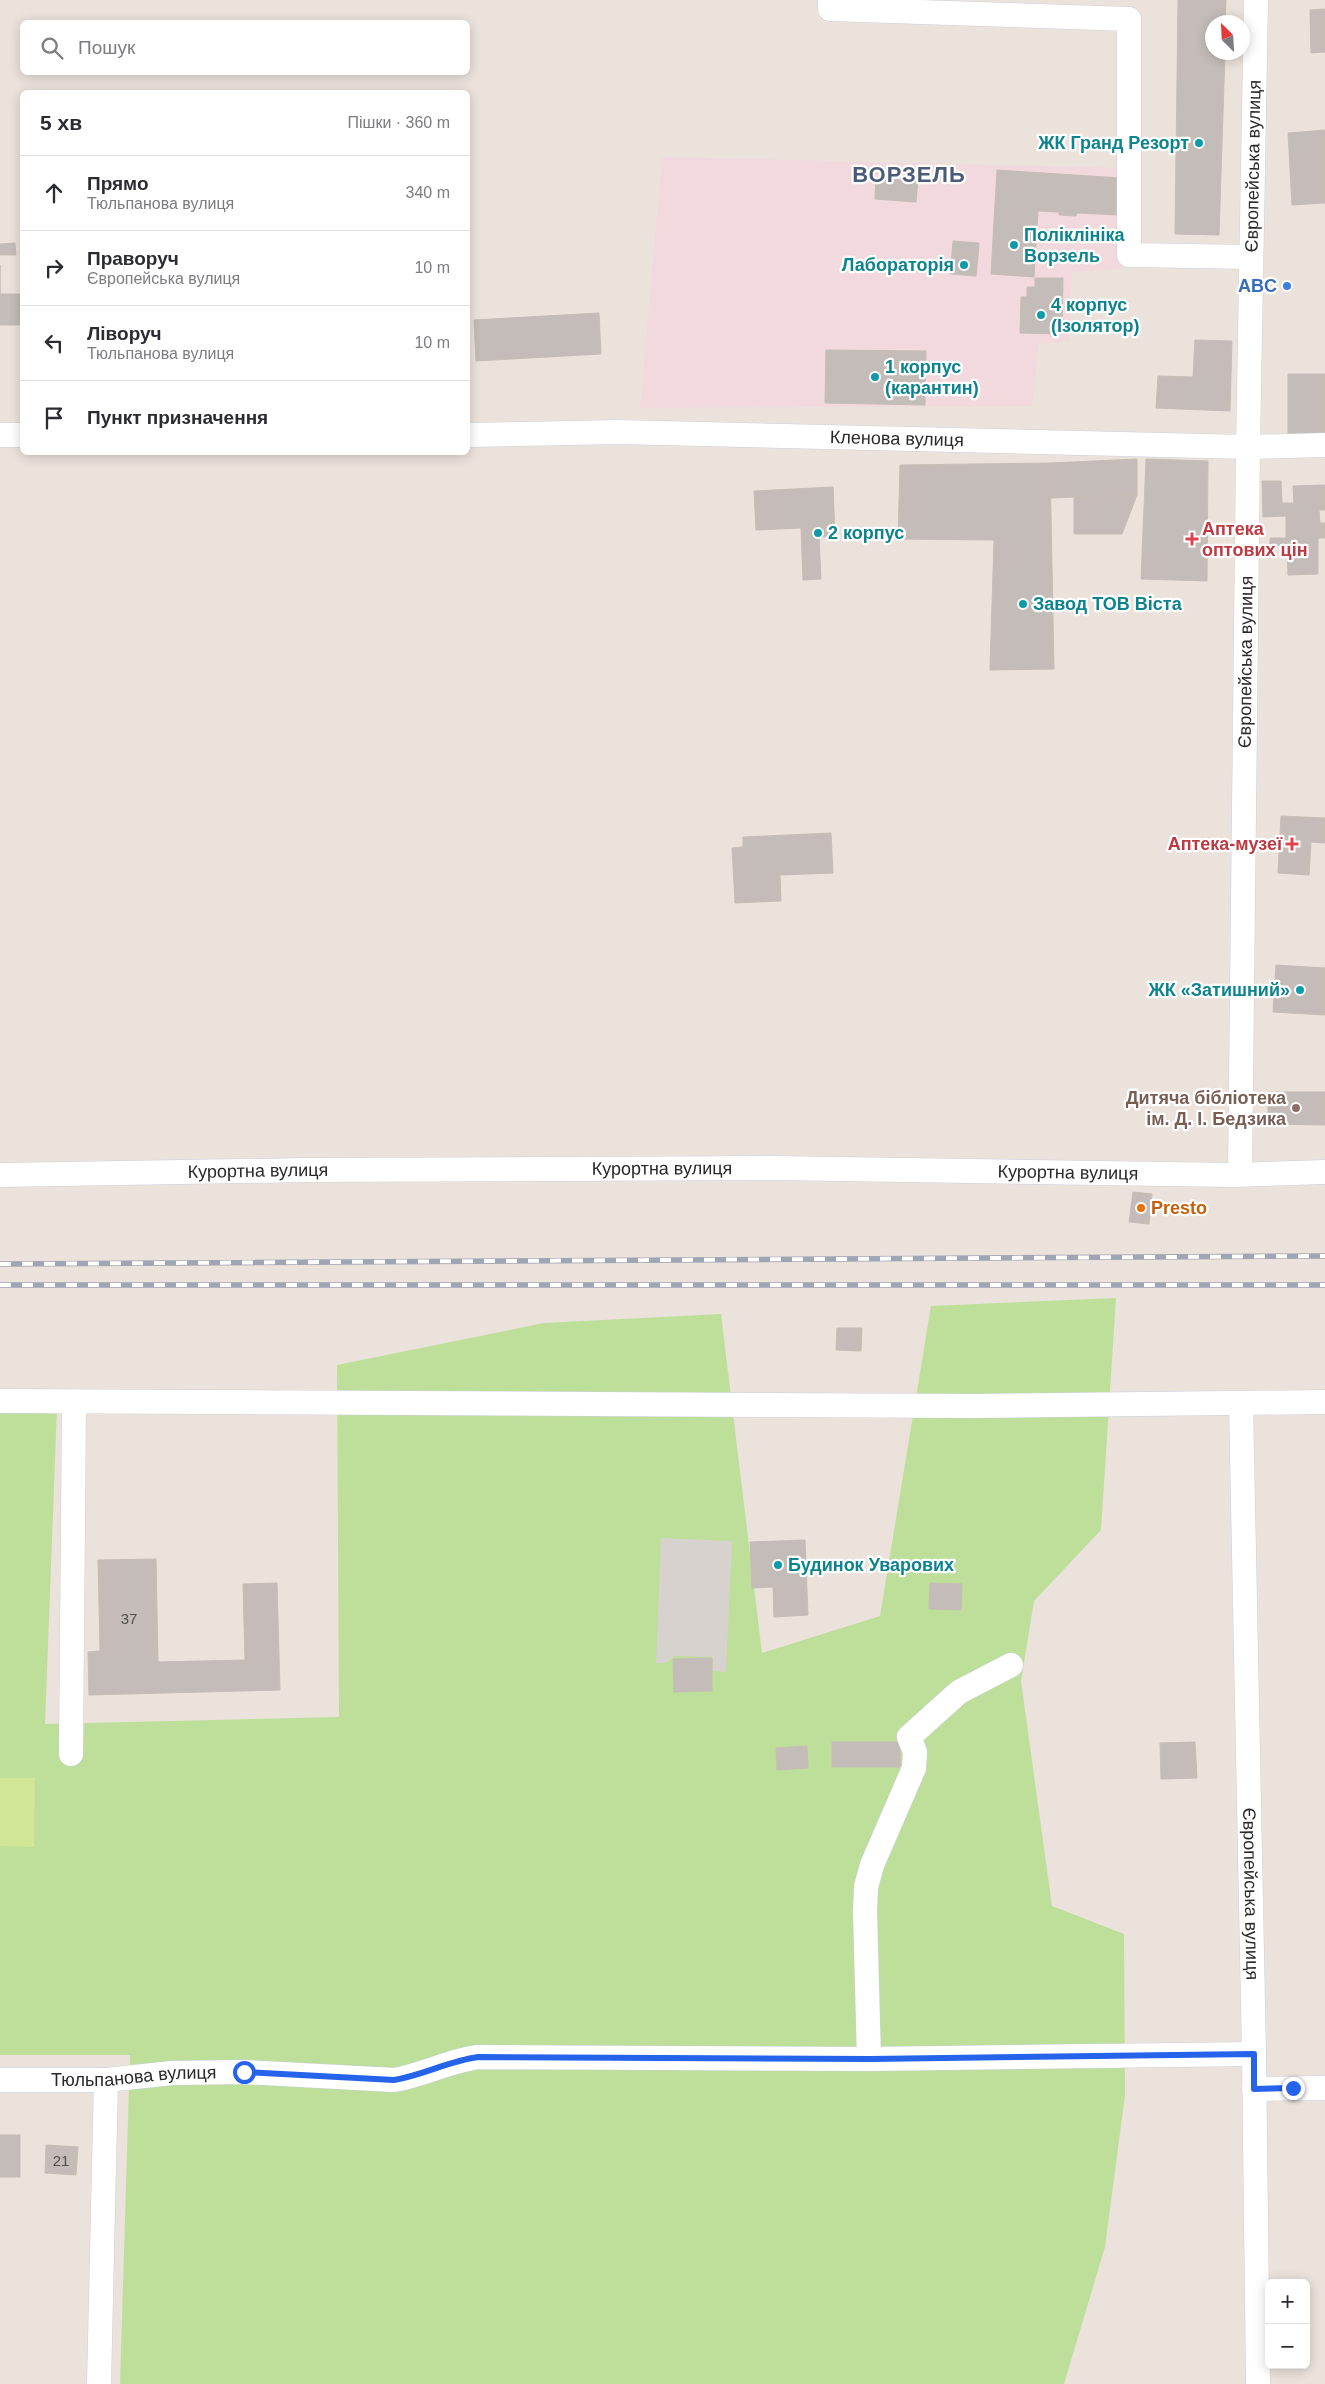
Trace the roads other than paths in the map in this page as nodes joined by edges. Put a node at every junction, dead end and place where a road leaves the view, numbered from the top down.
1 (830, 0) edge
2 (1256, 0) edge
3 (1251, 257) junction
4 (470, 434) edge
5 (0, 435) edge
6 (20, 435) edge
7 (1325, 445) edge
8 (1248, 446) junction
9 (1325, 1172) edge
10 (1240, 1174) junction
11 (0, 1175) edge
12 (0, 1401) edge
13 (74, 1402) junction
14 (1325, 1402) edge
15 (1242, 1403) junction
16 (1011, 1665) dead end
17 (71, 1754) dead end
18 (1254, 2054) junction
19 (870, 2059) junction
20 (0, 2080) edge
21 (106, 2080) junction
22 (1325, 2088) edge
23 (1254, 2089) junction
24 (99, 2384) edge
25 (1258, 2384) edge

1 - 3 street
2 - 3 street, Європейська вулиця
3 - 8 street, Європейська вулиця
4 - 8 street, Кленова вулиця
5 - 6 street
7 - 8 street, Кленова вулиця
8 - 10 street, Європейська вулиця
9 - 10 street, Курортна вулиця
10 - 11 street, Курортна вулиця
12 - 13 street
13 - 15 street
13 - 17 street
14 - 15 street
15 - 18 street, Європейська вулиця
16 - 19 street
18 - 19 street, Тюльпанова вулиця
18 - 23 street, Європейська вулиця
19 - 21 street, Тюльпанова вулиця
20 - 21 street, Тюльпанова вулиця
21 - 24 street
22 - 23 street
23 - 25 street, Європейська вулиця

